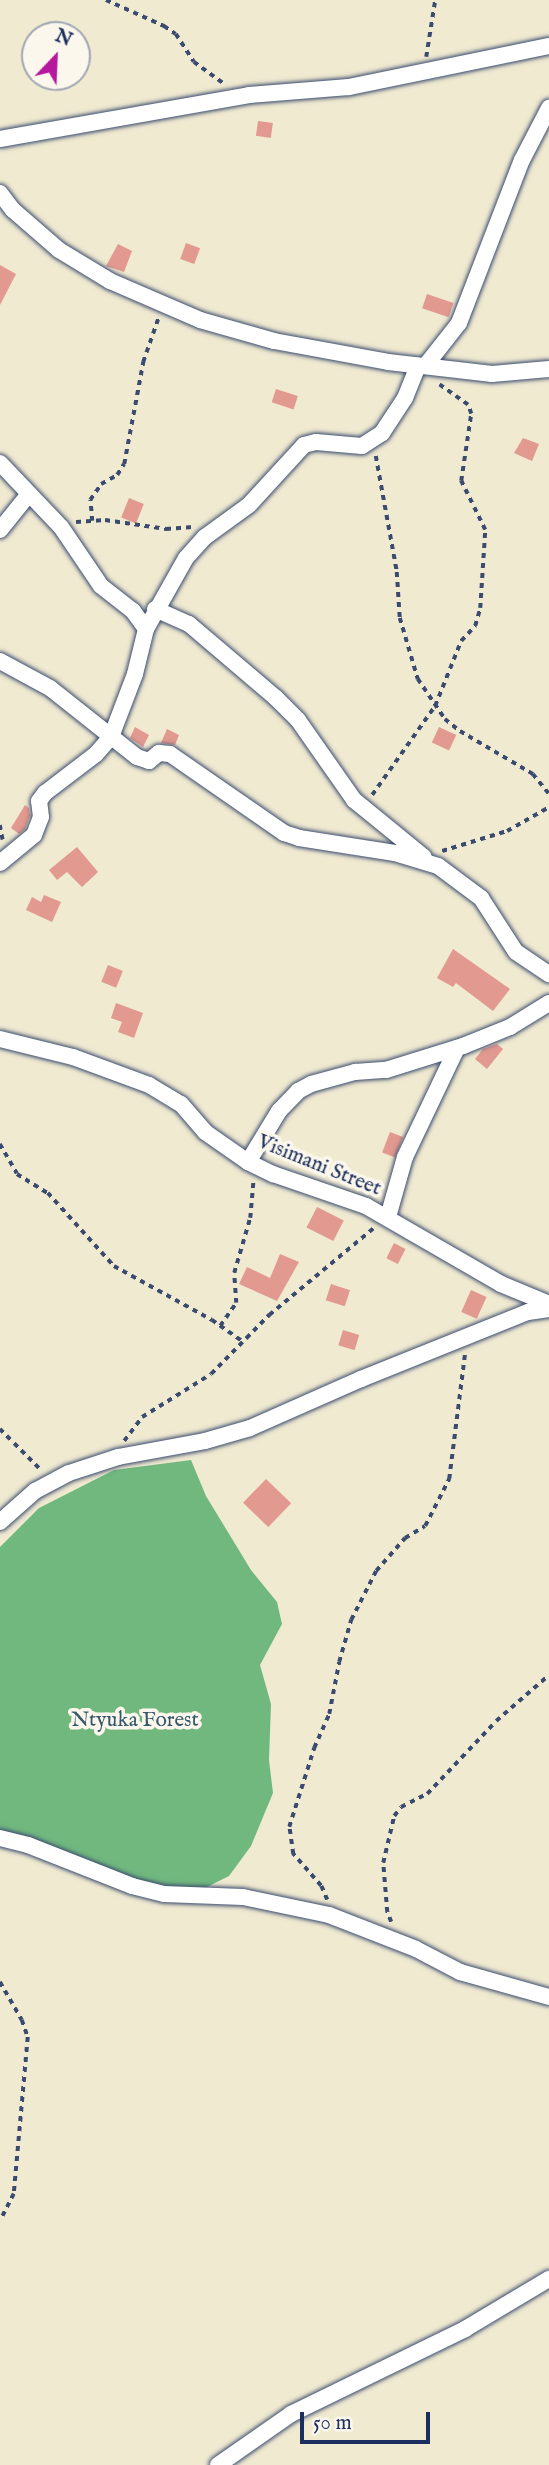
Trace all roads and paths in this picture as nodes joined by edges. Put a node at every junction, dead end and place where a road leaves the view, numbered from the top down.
1 (106, 0) edge
2 (435, 0) edge
3 (549, 46) edge
4 (424, 72) junction
5 (249, 96) junction
6 (549, 108) edge
7 (0, 139) edge
8 (0, 193) edge
9 (162, 306) junction
10 (421, 366) junction
11 (549, 369) edge
12 (372, 440) junction
13 (0, 463) edge
14 (28, 495) junction
15 (53, 518) junction
16 (92, 521) junction
17 (218, 527) junction
18 (0, 530) edge
19 (155, 610) junction
20 (146, 629) junction
21 (0, 661) edge
22 (435, 706) junction
23 (111, 737) junction
24 (549, 794) edge
25 (361, 807) junction
26 (549, 807) edge
27 (430, 862) junction
28 (0, 863) edge
29 (549, 974) edge
30 (549, 1003) edge
31 (0, 1039) edge
32 (457, 1048) junction
33 (0, 1144) edge
34 (253, 1164) junction
35 (388, 1217) junction
36 (549, 1306) edge
37 (220, 1326) junction
38 (468, 1336) junction
39 (242, 1341) junction
40 (0, 1429) edge
41 (118, 1457) junction
42 (52, 1482) junction
43 (0, 1522) edge
44 (549, 1675) edge
45 (0, 1838) edge
46 (329, 1916) junction
47 (397, 1941) junction
48 (0, 1982) edge
49 (549, 1997) edge
50 (0, 2221) edge
51 (549, 2280) edge
52 (218, 2465) edge

1 - 5 path
2 - 4 path
3 - 4 street
4 - 5 street
5 - 7 street
6 - 10 street
8 - 9 street
9 - 10 street
9 - 16 path
10 - 11 street
10 - 12 street
10 - 22 path
12 - 17 street
12 - 22 path
13 - 14 street
14 - 15 street
14 - 18 street
15 - 16 path
15 - 20 street
16 - 17 path
17 - 19 street
19 - 20 street
19 - 25 street
20 - 23 street
21 - 23 street
22 - 24 path
22 - 25 path
23 - 27 street
23 - 28 street
25 - 27 street
26 - 27 path
27 - 29 street
30 - 32 street
31 - 34 street, Visimani Street
32 - 34 street
32 - 35 street
33 - 37 path
34 - 35 street, Visimani Street
34 - 37 path
35 - 36 street, Visimani Street
35 - 39 path
36 - 38 street
37 - 39 path
38 - 41 street
38 - 46 path
39 - 41 path
40 - 42 path
41 - 42 street
42 - 43 street
44 - 47 path
45 - 46 street
46 - 47 street
47 - 49 street
48 - 50 path
51 - 52 street

